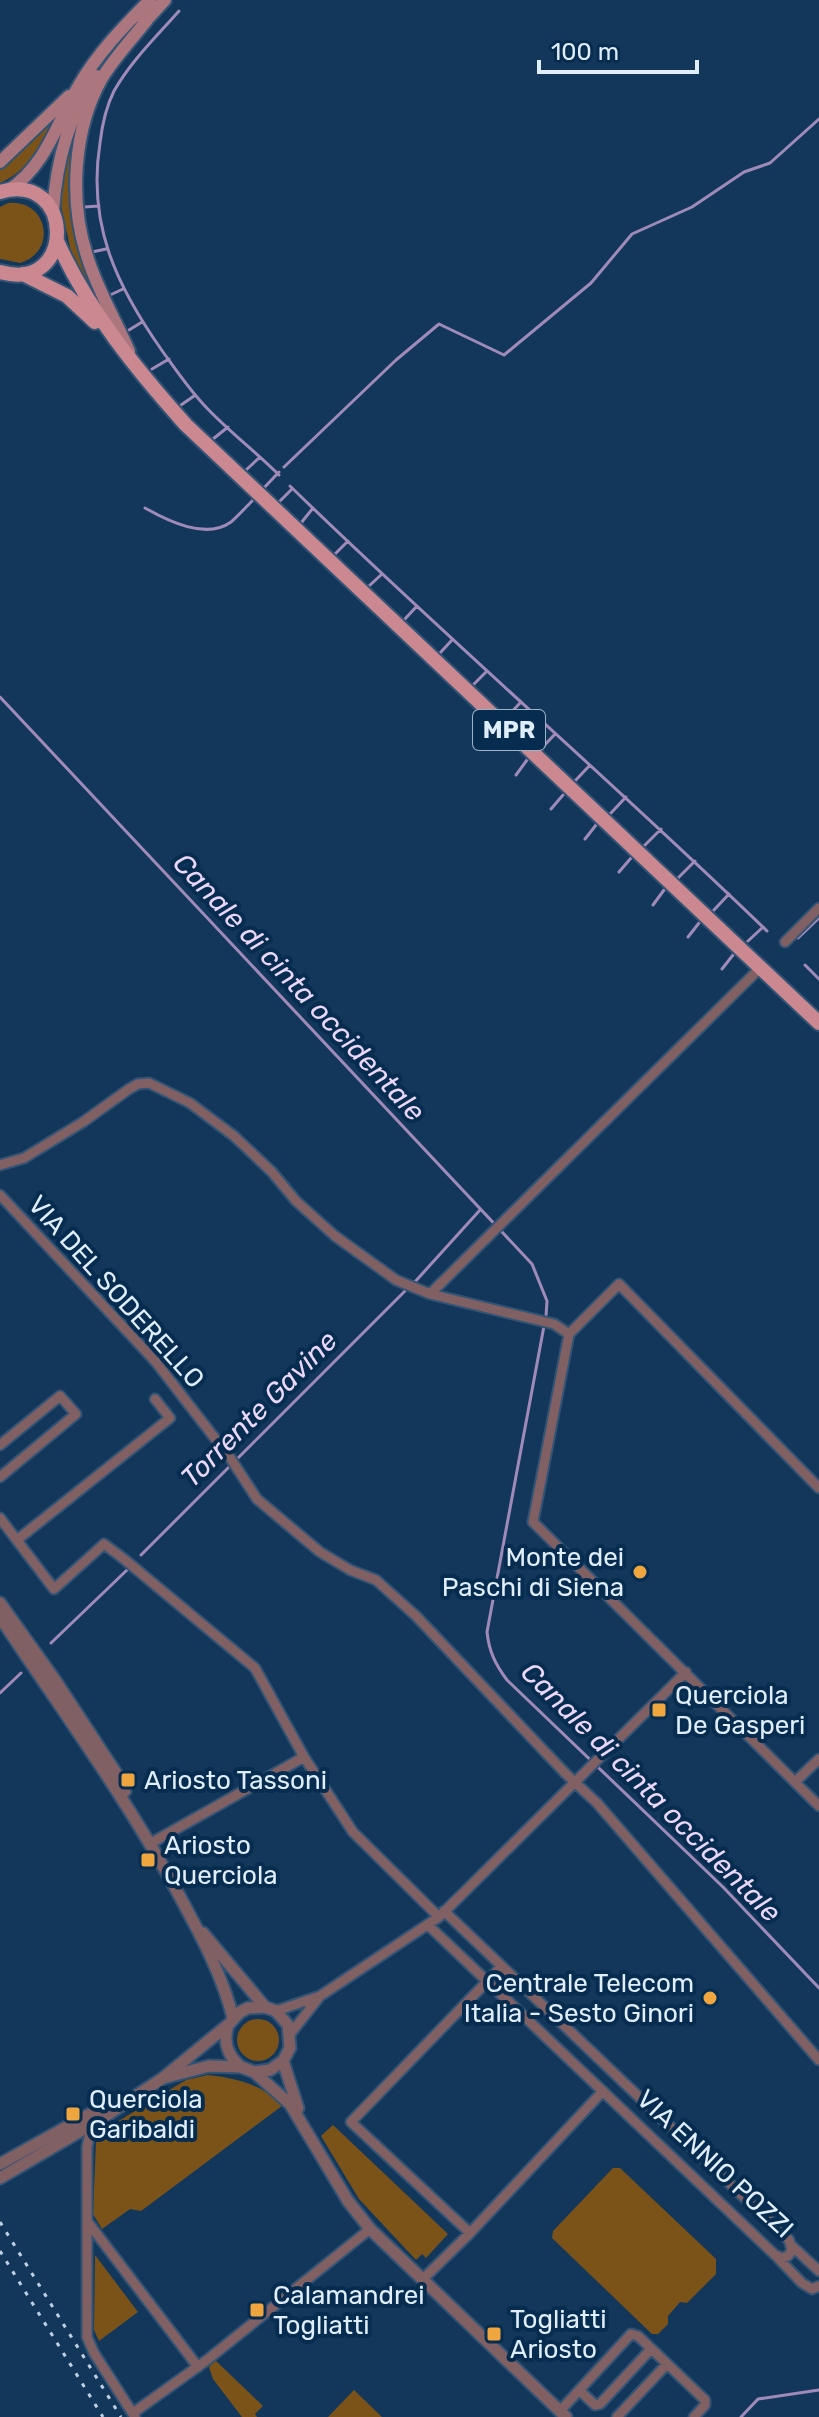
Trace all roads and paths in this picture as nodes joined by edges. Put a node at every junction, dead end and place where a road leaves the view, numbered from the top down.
1 (150, 0) edge
2 (165, 0) edge
3 (147, 20) junction
4 (77, 88) junction
5 (0, 162) edge
6 (4, 191) edge
7 (53, 212) junction
8 (57, 241) junction
9 (0, 272) edge
10 (23, 274) junction
11 (124, 351) junction
12 (135, 364) junction
13 (819, 908) edge
14 (785, 942) dead end
15 (754, 974) dead end
16 (819, 1023) edge
17 (0, 1165) edge
18 (0, 1195) edge
19 (430, 1294) junction
20 (569, 1334) junction
21 (155, 1399) dead end
22 (0, 1445) edge
23 (0, 1477) edge
24 (819, 1488) edge
25 (0, 1518) edge
26 (17, 1540) junction
27 (0, 1603) edge
28 (0, 1617) edge
29 (686, 1672) junction
30 (304, 1757) junction
31 (819, 1759) edge
32 (795, 1782) junction
33 (575, 1783) junction
34 (819, 1806) edge
35 (140, 1825) junction
36 (151, 1843) junction
37 (442, 1914) junction
38 (194, 1923) junction
39 (428, 1925) junction
40 (501, 1967) junction
41 (488, 1981) junction
42 (320, 1996) junction
43 (271, 2009) junction
44 (231, 2021) junction
45 (291, 2033) junction
46 (819, 2060) edge
47 (283, 2061) junction
48 (241, 2067) junction
49 (254, 2072) junction
50 (163, 2078) junction
51 (603, 2091) junction
52 (135, 2095) junction
53 (303, 2123) junction
54 (92, 2124) junction
55 (76, 2128) junction
56 (0, 2164) edge
57 (87, 2164) junction
58 (0, 2178) edge
59 (87, 2221) junction
60 (370, 2229) junction
61 (470, 2233) junction
62 (792, 2246) junction
63 (775, 2255) junction
64 (819, 2271) edge
65 (422, 2280) junction
66 (819, 2286) edge
67 (651, 2349) junction
68 (667, 2364) junction
69 (198, 2367) junction
70 (579, 2390) junction
71 (563, 2414) edge
72 (134, 2415) edge
73 (617, 2417) edge
74 (694, 2417) edge

1 - 4 main road
2 - 3 main road
3 - 7 main road
3 - 12 main road, MPR
4 - 5 main road
4 - 6 main road
6 - 7 main road
7 - 8 main road
8 - 10 main road
8 - 11 main road, MPR
9 - 10 main road
10 - 11 main road, MPR
11 - 12 main road, MPR
12 - 16 main road, MPR
13 - 14 street
15 - 19 street
17 - 19 street
18 - 33 street, VIA DEL SODERELLO
19 - 20 street
20 - 24 street
20 - 29 street
21 - 26 street
22 - 23 street
25 - 26 street
26 - 30 street, VIA ENNIO POZZI
27 - 35 street
28 - 35 street
29 - 32 street
29 - 33 street
30 - 36 street
30 - 37 street, VIA ENNIO POZZI
31 - 32 street
32 - 34 street
33 - 37 street
33 - 46 street, VIA DEL SODERELLO
35 - 36 street
36 - 38 street
37 - 39 street
37 - 40 street, VIA ENNIO POZZI
38 - 43 street
38 - 44 street
39 - 41 street, VIA ENNIO POZZI
39 - 42 street
40 - 41 street
40 - 62 street, VIA ENNIO POZZI
41 - 51 street, VIA ENNIO POZZI
41 - 61 street
42 - 43 street
42 - 45 street
43 - 44 street
43 - 45 street
44 - 48 street
44 - 50 street
45 - 47 street
47 - 49 street
47 - 53 street
48 - 49 street
48 - 50 street
49 - 53 street
50 - 52 street
51 - 61 street
51 - 63 street, VIA ENNIO POZZI
52 - 54 street
52 - 55 street
53 - 60 street
54 - 55 street
54 - 57 street
55 - 56 street
55 - 57 street
55 - 58 street
57 - 59 street
59 - 69 street
59 - 72 street
60 - 65 street
60 - 69 street
61 - 65 street
62 - 63 street, VIA ENNIO POZZI
62 - 64 street
63 - 66 street
65 - 71 street
67 - 68 street
67 - 70 street
67 - 70 street
68 - 73 street
68 - 74 street
69 - 72 street
70 - 71 street

